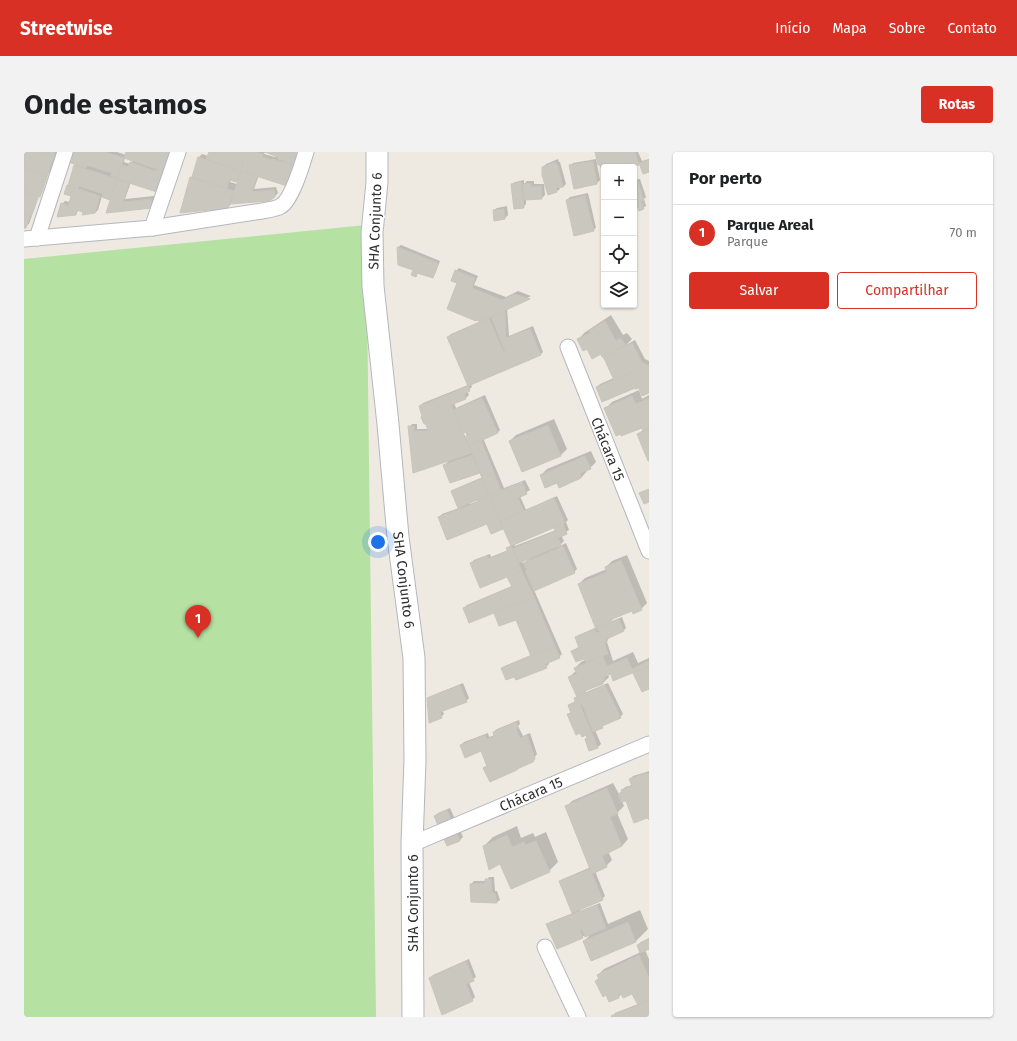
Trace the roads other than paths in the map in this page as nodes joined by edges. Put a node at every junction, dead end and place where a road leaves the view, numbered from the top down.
1 (65, 152) edge
2 (178, 152) edge
3 (306, 152) edge
4 (377, 152) edge
5 (152, 228) junction
6 (30, 239) edge
7 (568, 348) dead end
8 (649, 551) edge
9 (649, 744) edge
10 (412, 844) junction
11 (545, 947) dead end
12 (415, 1014) edge
13 (578, 1017) edge

1 - 6 street
2 - 5 street
3 - 5 street
4 - 10 street, SHA Conjunto 6
5 - 6 street
7 - 8 street, Chácara 15
9 - 10 street, Chácara 15
10 - 12 street, SHA Conjunto 6
11 - 13 street

